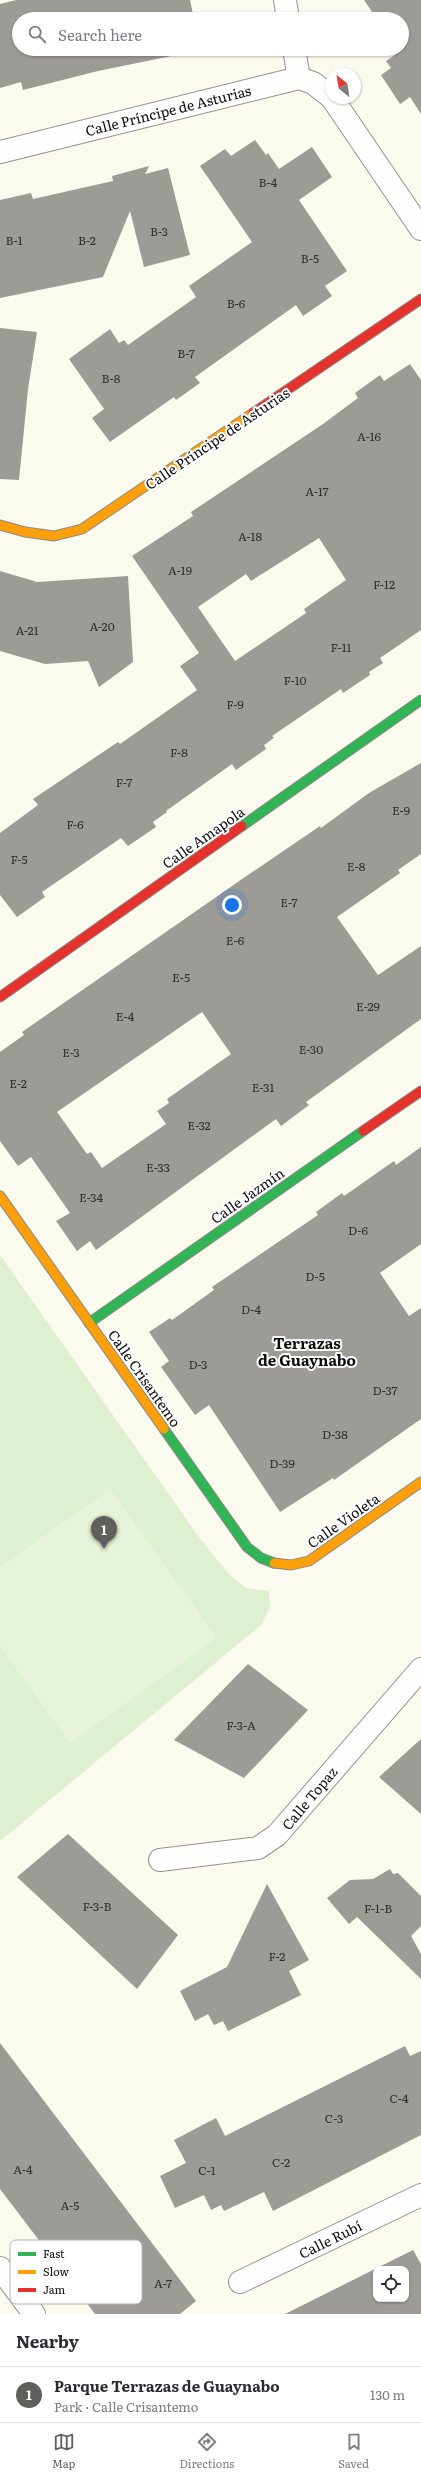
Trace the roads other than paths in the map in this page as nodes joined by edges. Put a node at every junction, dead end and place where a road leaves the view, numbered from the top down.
1 (285, 0) edge
2 (287, 12) edge
3 (295, 56) edge
4 (299, 78) junction
5 (325, 92) edge
6 (336, 104) edge
7 (0, 152) edge
8 (421, 229) edge
9 (421, 299) edge
10 (0, 525) edge
11 (421, 700) edge
12 (0, 997) edge
13 (421, 1091) edge
14 (0, 1196) edge
15 (89, 1323) junction
16 (421, 1482) edge
17 (276, 1565) joint
18 (421, 1669) edge
19 (160, 1860) dead end
20 (421, 2195) edge
21 (0, 2268) edge
22 (10, 2282) edge
23 (240, 2282) dead end
24 (27, 2304) edge
25 (34, 2314) edge

1 - 2 street
3 - 4 street
4 - 5 street
4 - 7 street, Calle Príncipe de Asturias
6 - 8 street
9 - 10 street, Calle Príncipe de Asturias
11 - 12 street, Calle Amapola
13 - 15 street, Calle Jazmín
14 - 15 street, Calle Crisantemo
15 - 17 street, Calle Crisantemo
16 - 17 street, Calle Violeta
18 - 19 street, Calle Topaz
20 - 23 street, Calle Rubí
21 - 22 street
24 - 25 street

